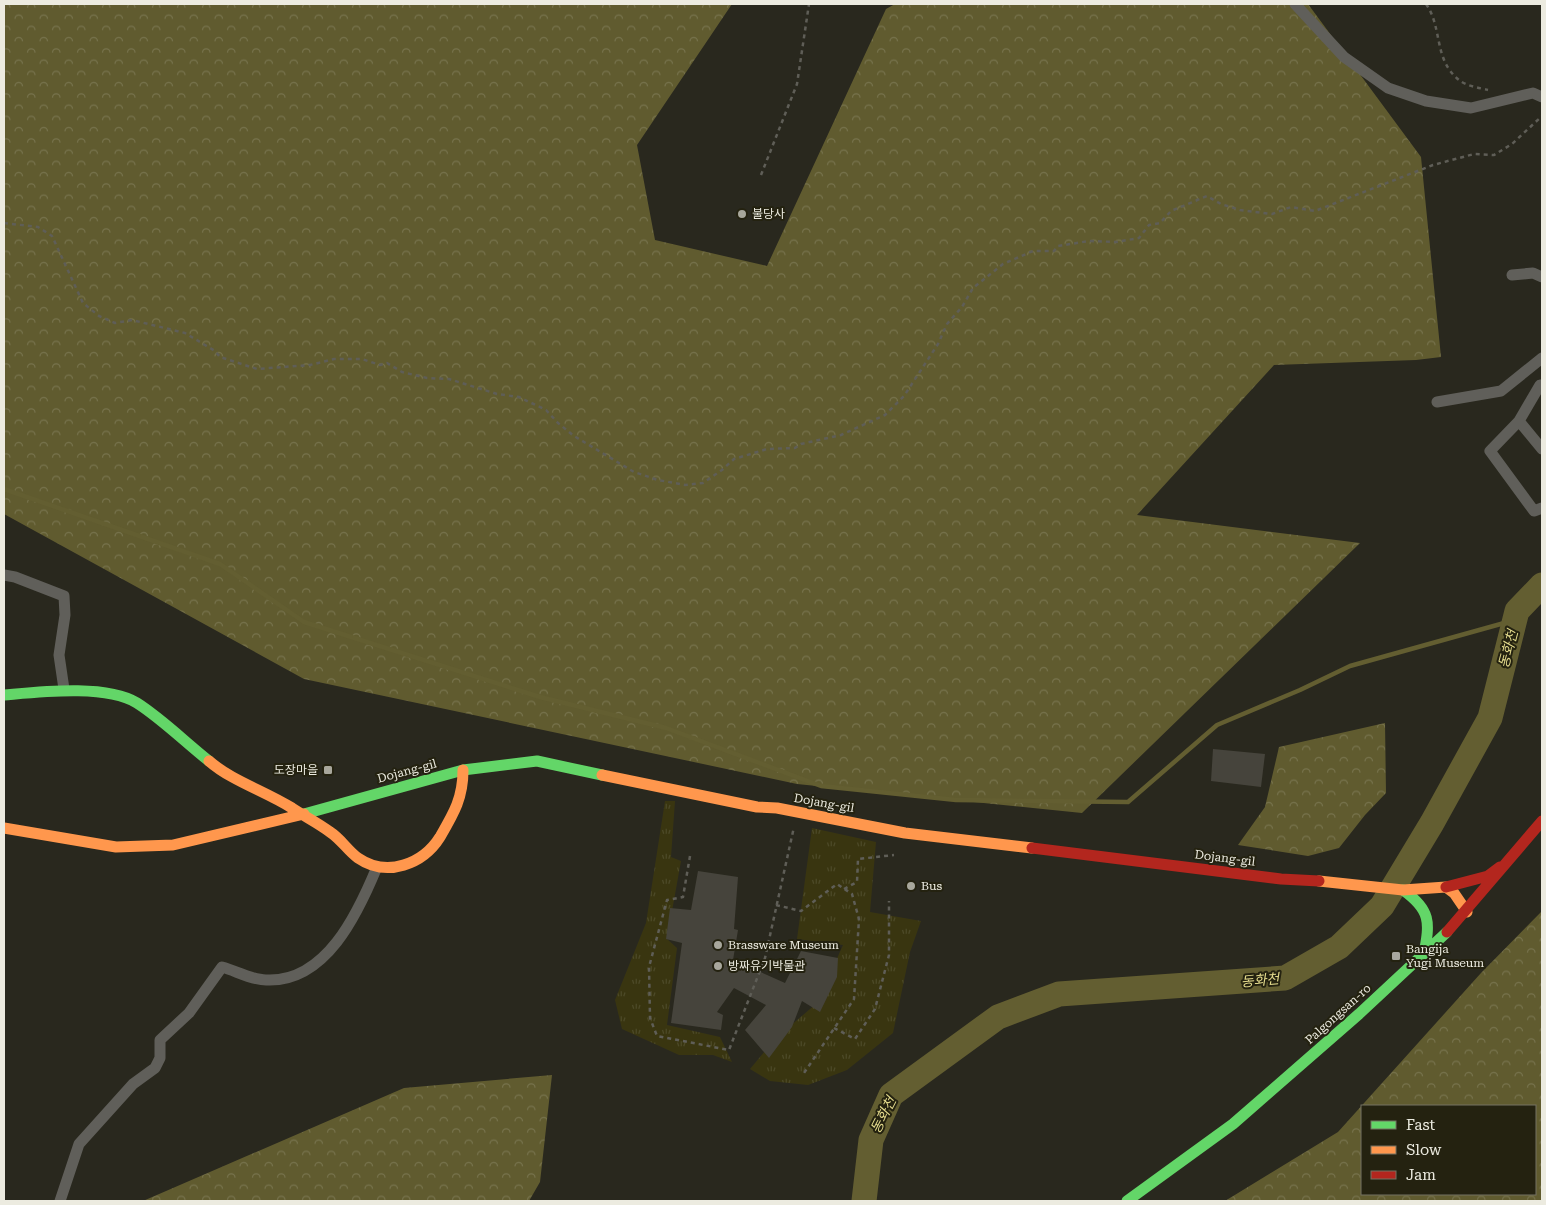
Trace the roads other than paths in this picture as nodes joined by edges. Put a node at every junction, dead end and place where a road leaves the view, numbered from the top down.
1 (1295, 4) edge
2 (1542, 97) edge
3 (1512, 276) dead end
4 (1542, 277) edge
5 (1542, 358) edge
6 (1542, 385) edge
7 (1437, 402) dead end
8 (1519, 421) junction
9 (1542, 449) edge
10 (1538, 510) edge
11 (4, 576) edge
12 (64, 689) junction
13 (4, 695) edge
14 (463, 770) junction
15 (302, 814) junction
16 (1542, 821) edge
17 (4, 828) edge
18 (1508, 862) junction
19 (377, 866) junction
20 (1446, 887) junction
21 (1403, 890) junction
22 (1467, 912) junction
23 (1424, 954) junction
24 (60, 1201) edge
25 (1128, 1201) edge

1 - 2 street
3 - 4 street
5 - 7 street
6 - 8 street
8 - 9 street
8 - 10 street
11 - 12 street
12 - 13 street
12 - 15 street
14 - 15 street, Dojang-gil
14 - 19 street
14 - 21 street, Dojang-gil
15 - 17 street, Dojang-gil
15 - 19 street
16 - 18 street, Palgongsan-ro
18 - 20 street, Dojang-gil
18 - 22 street, Palgongsan-ro
19 - 24 street
20 - 21 street, Dojang-gil
20 - 22 street
21 - 23 street
22 - 23 street, Palgongsan-ro
23 - 25 street, Palgongsan-ro

